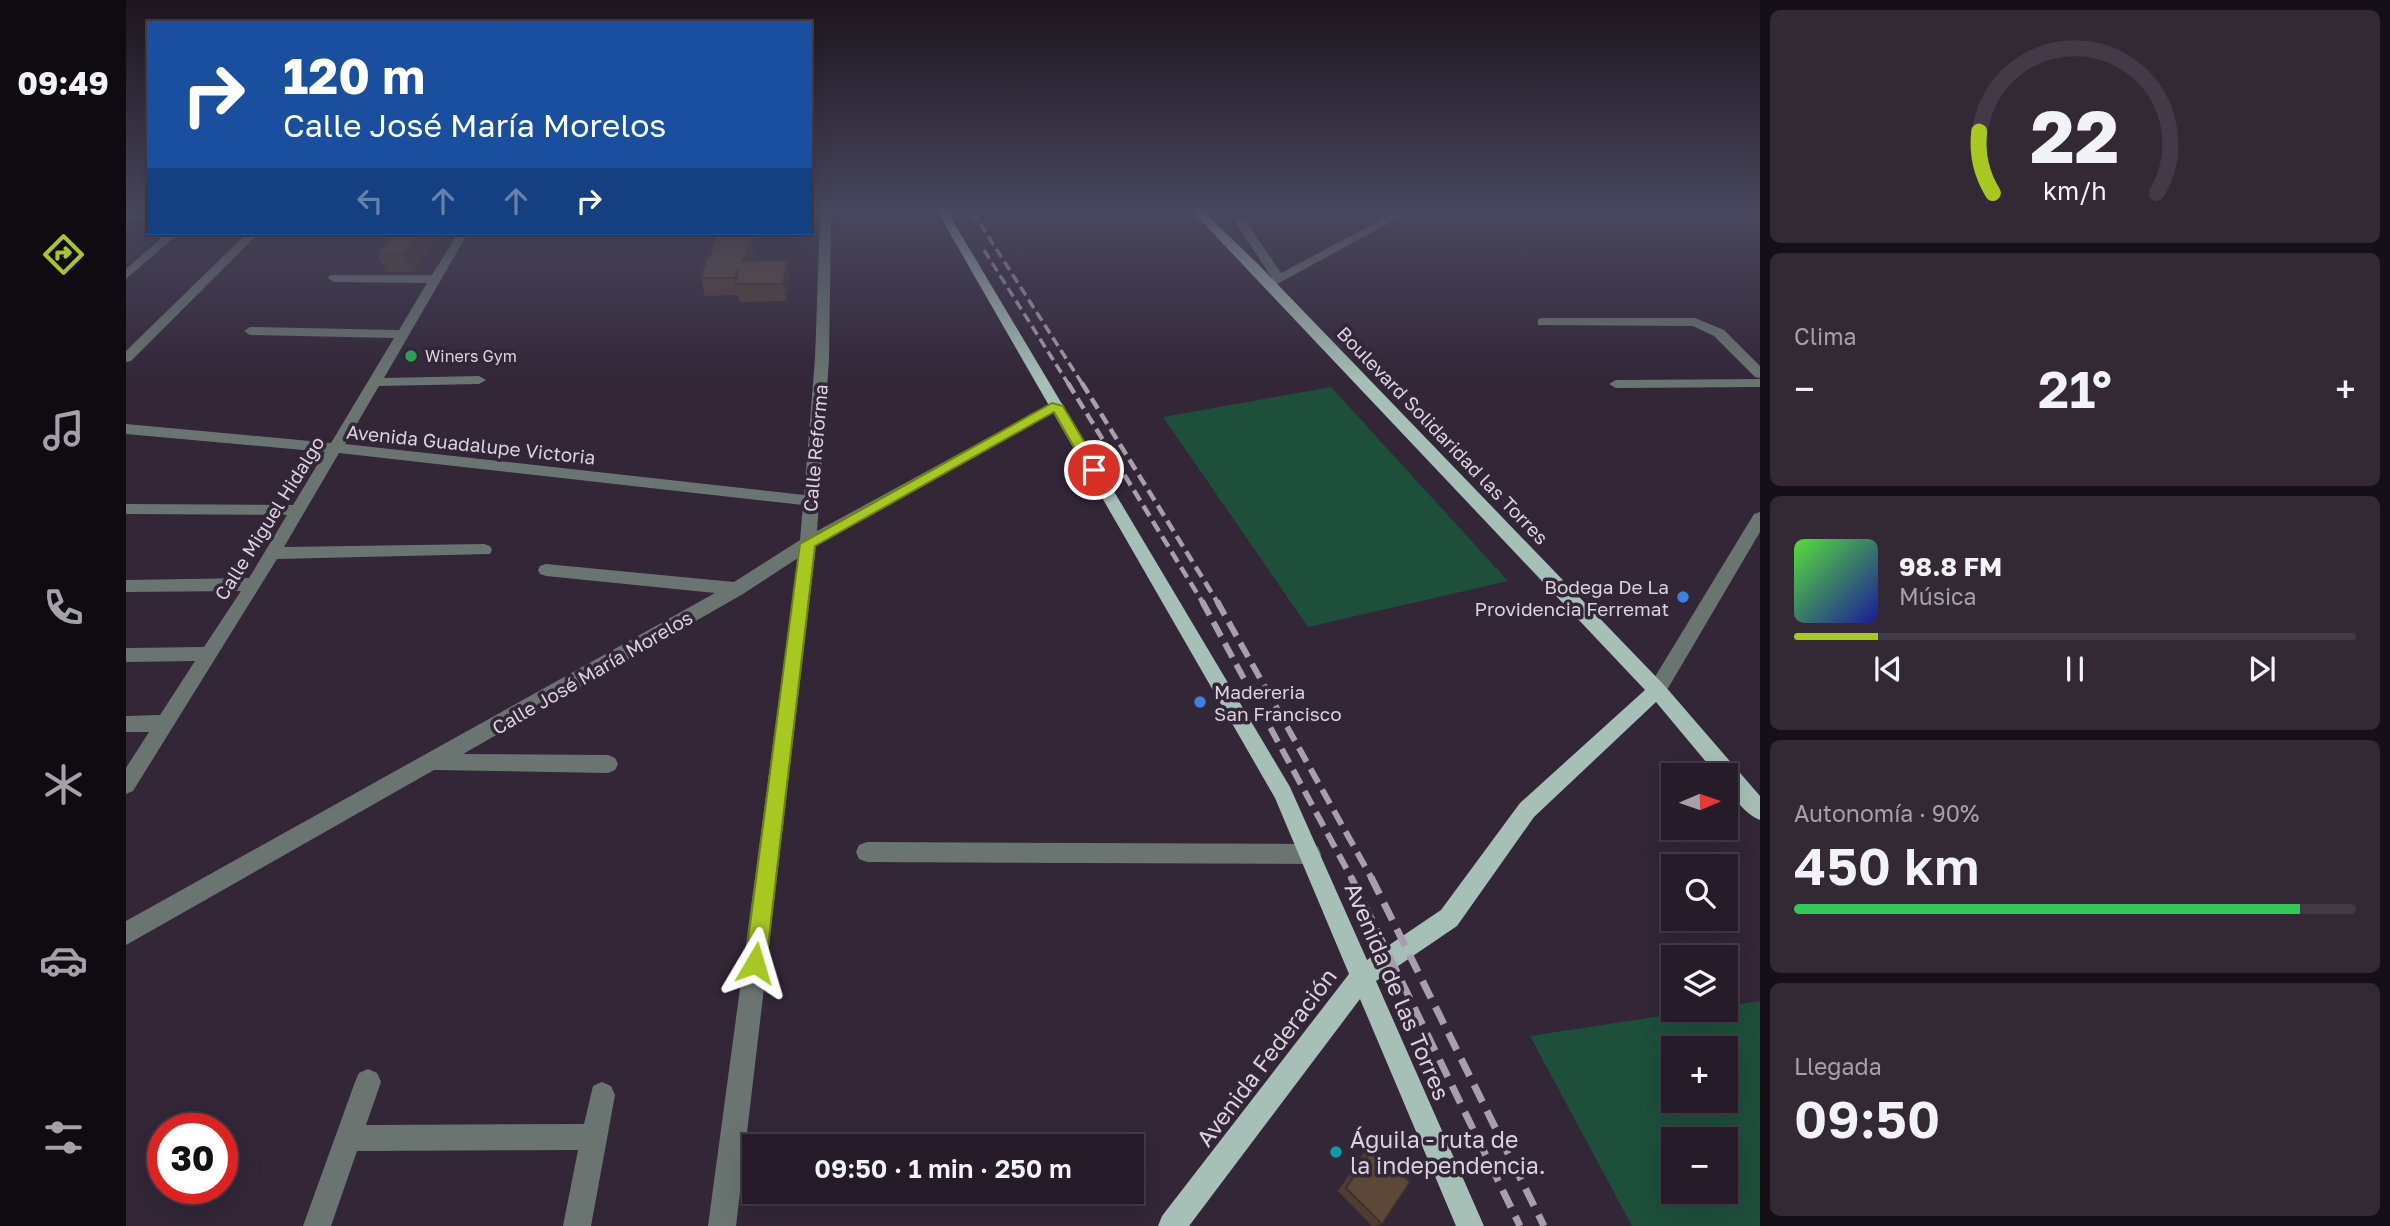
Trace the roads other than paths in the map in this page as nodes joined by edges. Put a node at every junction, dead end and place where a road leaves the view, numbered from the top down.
1 (217, 268) edge
2 (442, 268) edge
3 (821, 268) edge
4 (976, 268) edge
5 (1261, 268) edge
6 (1268, 268) edge
7 (1299, 268) edge
8 (334, 278) dead end
9 (436, 279) junction
10 (1275, 281) junction
11 (1542, 322) dead end
12 (250, 331) dead end
13 (404, 334) junction
14 (126, 358) edge
15 (1760, 374) edge
16 (479, 380) dead end
17 (375, 382) junction
18 (1760, 383) edge
19 (1616, 384) dead end
20 (1057, 406) junction
21 (126, 429) edge
22 (337, 448) junction
23 (811, 501) junction
24 (126, 509) edge
25 (298, 510) junction
26 (1760, 518) edge
27 (808, 544) junction
28 (484, 550) dead end
29 (273, 553) junction
30 (546, 570) dead end
31 (254, 584) junction
32 (126, 586) edge
33 (737, 589) junction
34 (208, 654) junction
35 (126, 655) edge
36 (1657, 690) junction
37 (165, 723) junction
38 (126, 724) edge
39 (435, 762) junction
40 (608, 764) dead end
41 (126, 785) edge
42 (1760, 811) edge
43 (867, 852) dead end
44 (1310, 854) junction
45 (126, 934) edge
46 (1361, 978) junction
47 (368, 1082) dead end
48 (603, 1095) dead end
49 (595, 1137) junction
50 (348, 1138) junction
51 (317, 1226) edge
52 (577, 1226) edge
53 (722, 1226) edge
54 (1172, 1226) edge
55 (1469, 1226) edge

1 - 14 street
2 - 9 street, Calle Miguel Hidalgo
3 - 23 street, Calle Reforma
4 - 20 main road
5 - 10 main road, Boulevard Solidaridad las Torres
6 - 10 street
7 - 10 street
8 - 9 street
9 - 13 street, Calle Miguel Hidalgo
10 - 36 main road, Boulevard Solidaridad las Torres
11 - 15 street
12 - 13 street
13 - 17 street, Calle Miguel Hidalgo
16 - 17 street
17 - 22 street, Calle Miguel Hidalgo
18 - 19 street
20 - 27 street, Calle José María Morelos
20 - 44 main road
21 - 22 street, Avenida Guadalupe Victoria
22 - 23 street, Avenida Guadalupe Victoria
22 - 25 street, Calle Miguel Hidalgo
23 - 27 street, Calle Reforma
24 - 25 street
25 - 29 street, Calle Miguel Hidalgo
26 - 36 street, Avenida Federación
27 - 33 street, Calle José María Morelos
27 - 53 street, Calle Reforma
28 - 29 street
29 - 31 street, Calle Miguel Hidalgo
30 - 33 street
31 - 32 street
31 - 34 street, Calle Miguel Hidalgo
33 - 39 street, Calle José María Morelos
34 - 35 street
34 - 37 street, Calle Miguel Hidalgo
36 - 42 main road
36 - 46 main road, Avenida Federación
37 - 38 street
37 - 41 street, Calle Miguel Hidalgo
39 - 40 street
39 - 45 street, Calle José María Morelos
43 - 44 street
44 - 46 main road, Avenida de las Torres
46 - 54 main road, Avenida Federación
46 - 55 main road, Avenida de las Torres
47 - 50 street
48 - 49 street
49 - 50 street
49 - 52 street
50 - 51 street

